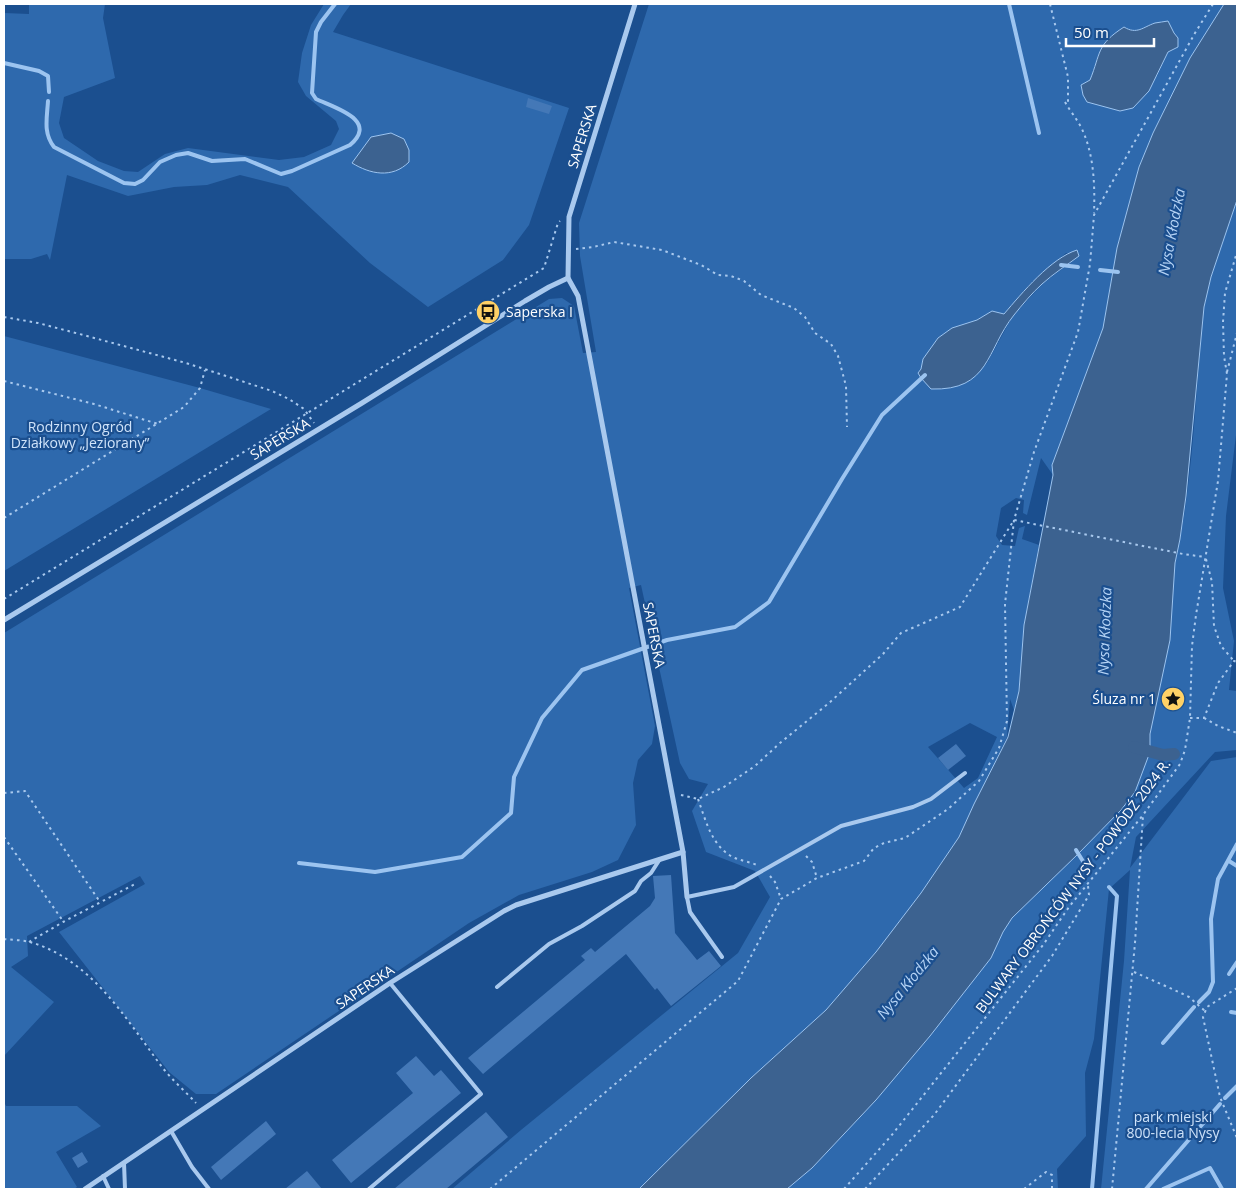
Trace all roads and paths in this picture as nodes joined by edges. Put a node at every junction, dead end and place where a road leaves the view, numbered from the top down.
1 (634, 4) edge
2 (1050, 4) edge
3 (1213, 4) edge
4 (1066, 102) dead end
5 (1068, 108) junction
6 (1094, 215) junction
7 (569, 217) junction
8 (569, 250) junction
9 (1237, 252) edge
10 (568, 278) junction
11 (4, 317) edge
12 (1237, 333) edge
13 (206, 369) junction
14 (1227, 374) junction
15 (4, 380) edge
16 (307, 413) junction
17 (158, 424) junction
18 (847, 427) dead end
19 (318, 430) junction
20 (4, 518) edge
21 (1014, 520) junction
22 (1206, 557) junction
23 (4, 598) edge
24 (4, 620) edge
25 (1234, 661) junction
26 (1237, 662) edge
27 (1190, 718) junction
28 (1204, 718) junction
29 (1237, 733) edge
30 (965, 773) dead end
31 (4, 793) edge
32 (672, 795) junction
33 (698, 799) junction
34 (1143, 815) junction
35 (4, 837) edge
36 (800, 850) junction
37 (683, 852) junction
38 (660, 859) junction
39 (766, 870) junction
40 (816, 878) junction
41 (135, 884) dead end
42 (1088, 885) junction
43 (687, 897) junction
44 (781, 899) junction
45 (100, 902) junction
46 (63, 922) junction
47 (4, 939) edge
48 (29, 942) junction
49 (722, 957) dead end
50 (1132, 971) junction
51 (390, 984) junction
52 (497, 987) dead end
53 (1237, 988) edge
54 (1205, 1011) junction
55 (202, 1110) junction
56 (171, 1131) junction
57 (1237, 1138) edge
58 (124, 1163) junction
59 (103, 1176) junction
60 (85, 1189) edge
61 (109, 1189) edge
62 (125, 1189) edge
63 (209, 1189) edge
64 (368, 1189) edge
65 (490, 1189) edge
66 (844, 1189) edge
67 (865, 1189) edge
68 (1024, 1189) edge
69 (1052, 1189) edge
70 (1112, 1189) edge

1 - 7 street, SAPERSKA
2 - 5 path
3 - 6 path
4 - 5 path
5 - 6 path
6 - 21 path
7 - 8 street, SAPERSKA
7 - 16 path
8 - 10 street, SAPERSKA
8 - 18 path
9 - 14 path, BULWARY OBROŃCÓW NYSY - POWÓDŹ 2024 R.
10 - 19 street, SAPERSKA
10 - 32 street, SAPERSKA
11 - 13 path
12 - 14 path
13 - 16 path
13 - 17 path
14 - 22 path, BULWARY OBROŃCÓW NYSY - POWÓDŹ 2024 R.
15 - 17 path
16 - 19 path
16 - 23 path
17 - 20 path
19 - 24 street, SAPERSKA
21 - 22 path
21 - 33 path
21 - 40 path
22 - 25 path
22 - 27 path, BULWARY OBROŃCÓW NYSY - POWÓDŹ 2024 R.
25 - 26 path
25 - 28 path
27 - 28 path
27 - 34 path, BULWARY OBROŃCÓW NYSY - POWÓDŹ 2024 R.
28 - 29 path
30 - 36 lane
31 - 45 path
32 - 33 path
32 - 37 street, SAPERSKA
33 - 39 path
34 - 42 path, BULWARY OBROŃCÓW NYSY - POWÓDŹ 2024 R.
34 - 50 path
35 - 46 path
36 - 39 lane
36 - 40 path
37 - 38 street, SAPERSKA
37 - 43 street, SAPERSKA
38 - 51 street, SAPERSKA
38 - 52 lane
39 - 43 lane
39 - 44 path
40 - 44 path
41 - 45 path
42 - 66 path, BULWARY OBROŃCÓW NYSY - POWÓDŹ 2024 R.
42 - 67 path
43 - 49 lane
44 - 65 path
45 - 46 path
46 - 48 path
47 - 48 path
48 - 55 path
50 - 54 path
50 - 70 path
51 - 55 street, SAPERSKA
51 - 64 lane
53 - 54 path
54 - 57 path
55 - 56 street, SAPERSKA
56 - 58 street, SAPERSKA
56 - 63 lane
58 - 59 street, SAPERSKA
58 - 62 lane
59 - 60 street, SAPERSKA
59 - 61 lane
68 - 69 path

